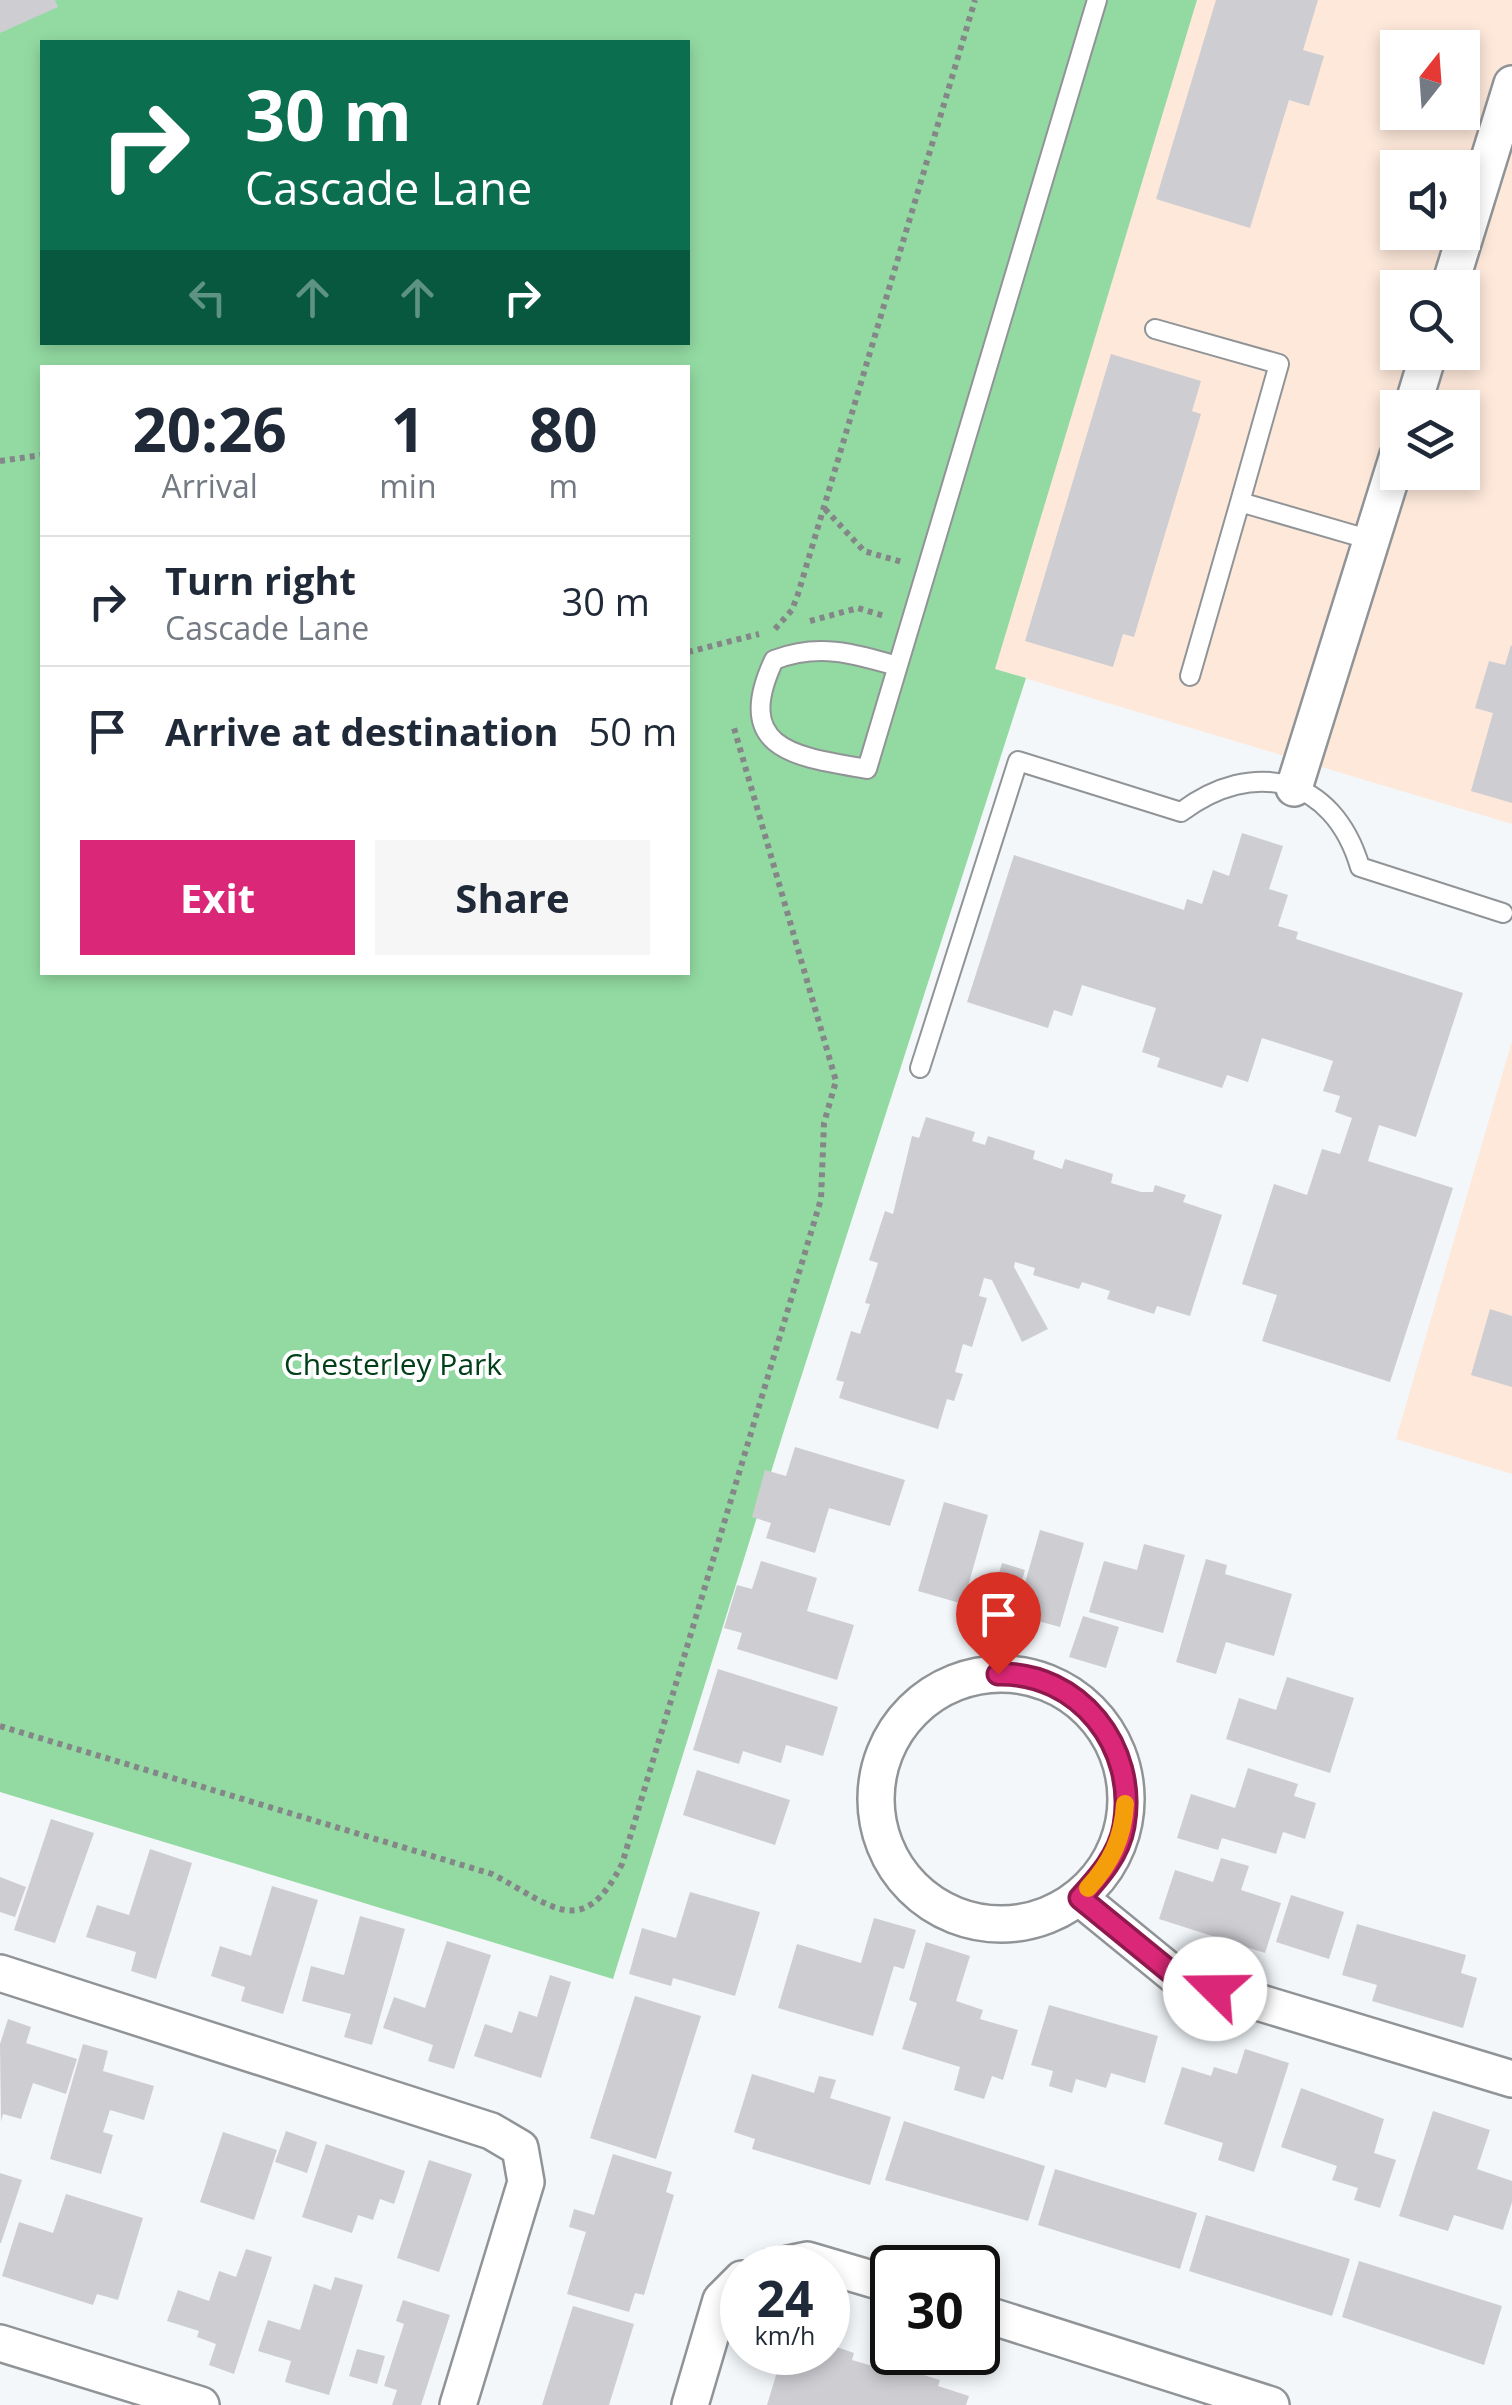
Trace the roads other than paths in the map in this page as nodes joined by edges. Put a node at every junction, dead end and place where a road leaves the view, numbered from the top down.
1 (1097, 0) edge
2 (1512, 84) edge
3 (1455, 270) edge
4 (1155, 329) dead end
5 (1387, 490) edge
6 (1240, 502) junction
7 (1371, 540) junction
8 (897, 666) junction
9 (1190, 676) dead end
10 (1294, 788) junction
11 (1503, 913) dead end
12 (920, 1068) dead end
13 (1080, 1898) junction
14 (0, 1973) edge
15 (1512, 2079) edge
16 (720, 2303) edge
17 (1000, 2319) edge
18 (0, 2343) edge
19 (1252, 2402) edge
20 (201, 2405) edge
21 (458, 2405) edge
22 (690, 2405) edge

1 - 8 lane
2 - 3 street
4 - 6 lane
5 - 7 street
6 - 7 lane
6 - 9 lane
7 - 10 street
8 - 8 lane
10 - 11 lane
10 - 12 lane
13 - 13 street
13 - 15 street
14 - 21 street
16 - 22 street
17 - 19 street
18 - 20 street

